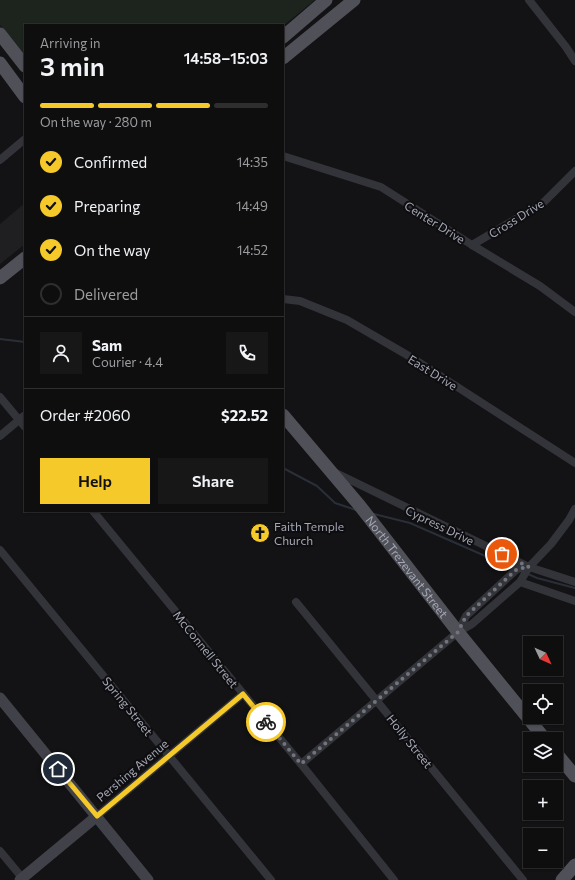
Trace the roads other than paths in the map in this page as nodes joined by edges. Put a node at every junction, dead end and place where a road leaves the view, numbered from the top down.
1 (326, 0) edge
2 (354, 0) edge
3 (529, 0) edge
4 (284, 36) edge
5 (1, 37) edge
6 (284, 57) edge
7 (575, 61) edge
8 (0, 64) edge
9 (24, 65) edge
10 (24, 95) edge
11 (24, 140) edge
12 (284, 156) edge
13 (0, 160) edge
14 (575, 171) edge
15 (472, 245) junction
16 (24, 259) edge
17 (0, 278) edge
18 (284, 299) edge
19 (575, 312) edge
20 (0, 397) edge
21 (284, 416) edge
22 (22, 418) edge
23 (0, 436) edge
24 (575, 463) edge
25 (330, 470) junction
26 (575, 509) edge
27 (94, 512) edge
28 (0, 550) edge
29 (523, 572) junction
30 (575, 582) edge
31 (575, 601) edge
32 (296, 602) dead end
33 (458, 632) junction
34 (243, 694) junction
35 (0, 698) edge
36 (377, 701) junction
37 (539, 732) edge
38 (169, 756) junction
39 (563, 761) edge
40 (301, 764) junction
41 (575, 776) edge
42 (97, 816) junction
43 (0, 851) edge
44 (575, 868) edge
45 (22, 879) edge
46 (148, 880) edge
47 (271, 880) edge
48 (394, 880) edge
49 (523, 880) edge
50 (562, 880) edge

1 - 4 main road
2 - 6 main road
3 - 7 street
5 - 9 main road
8 - 10 main road
11 - 13 street
12 - 15 street, Center Drive
14 - 15 street, Cross Drive
15 - 19 street, Center Drive
16 - 17 main road
18 - 24 street, East Drive
20 - 22 street
21 - 25 main road, North Trezevant Street
22 - 23 street
25 - 29 street, Cypress Drive
25 - 33 main road, North Trezevant Street
26 - 29 street
27 - 34 street, McConnell Street
28 - 38 street, Spring Street
29 - 30 street, Cypress Drive
29 - 31 street, Cypress Drive
29 - 33 street
32 - 36 street, Holly Street
33 - 36 street
33 - 37 main road, North Trezevant Street
34 - 38 street, Pershing Avenue
34 - 40 street, McConnell Street
35 - 42 main road
36 - 40 street
36 - 49 street, Holly Street
38 - 42 street, Pershing Avenue
38 - 47 street, Spring Street
39 - 41 main road
40 - 48 street, McConnell Street
42 - 45 main road, Pershing Avenue
42 - 46 main road
43 - 45 street
44 - 50 main road

